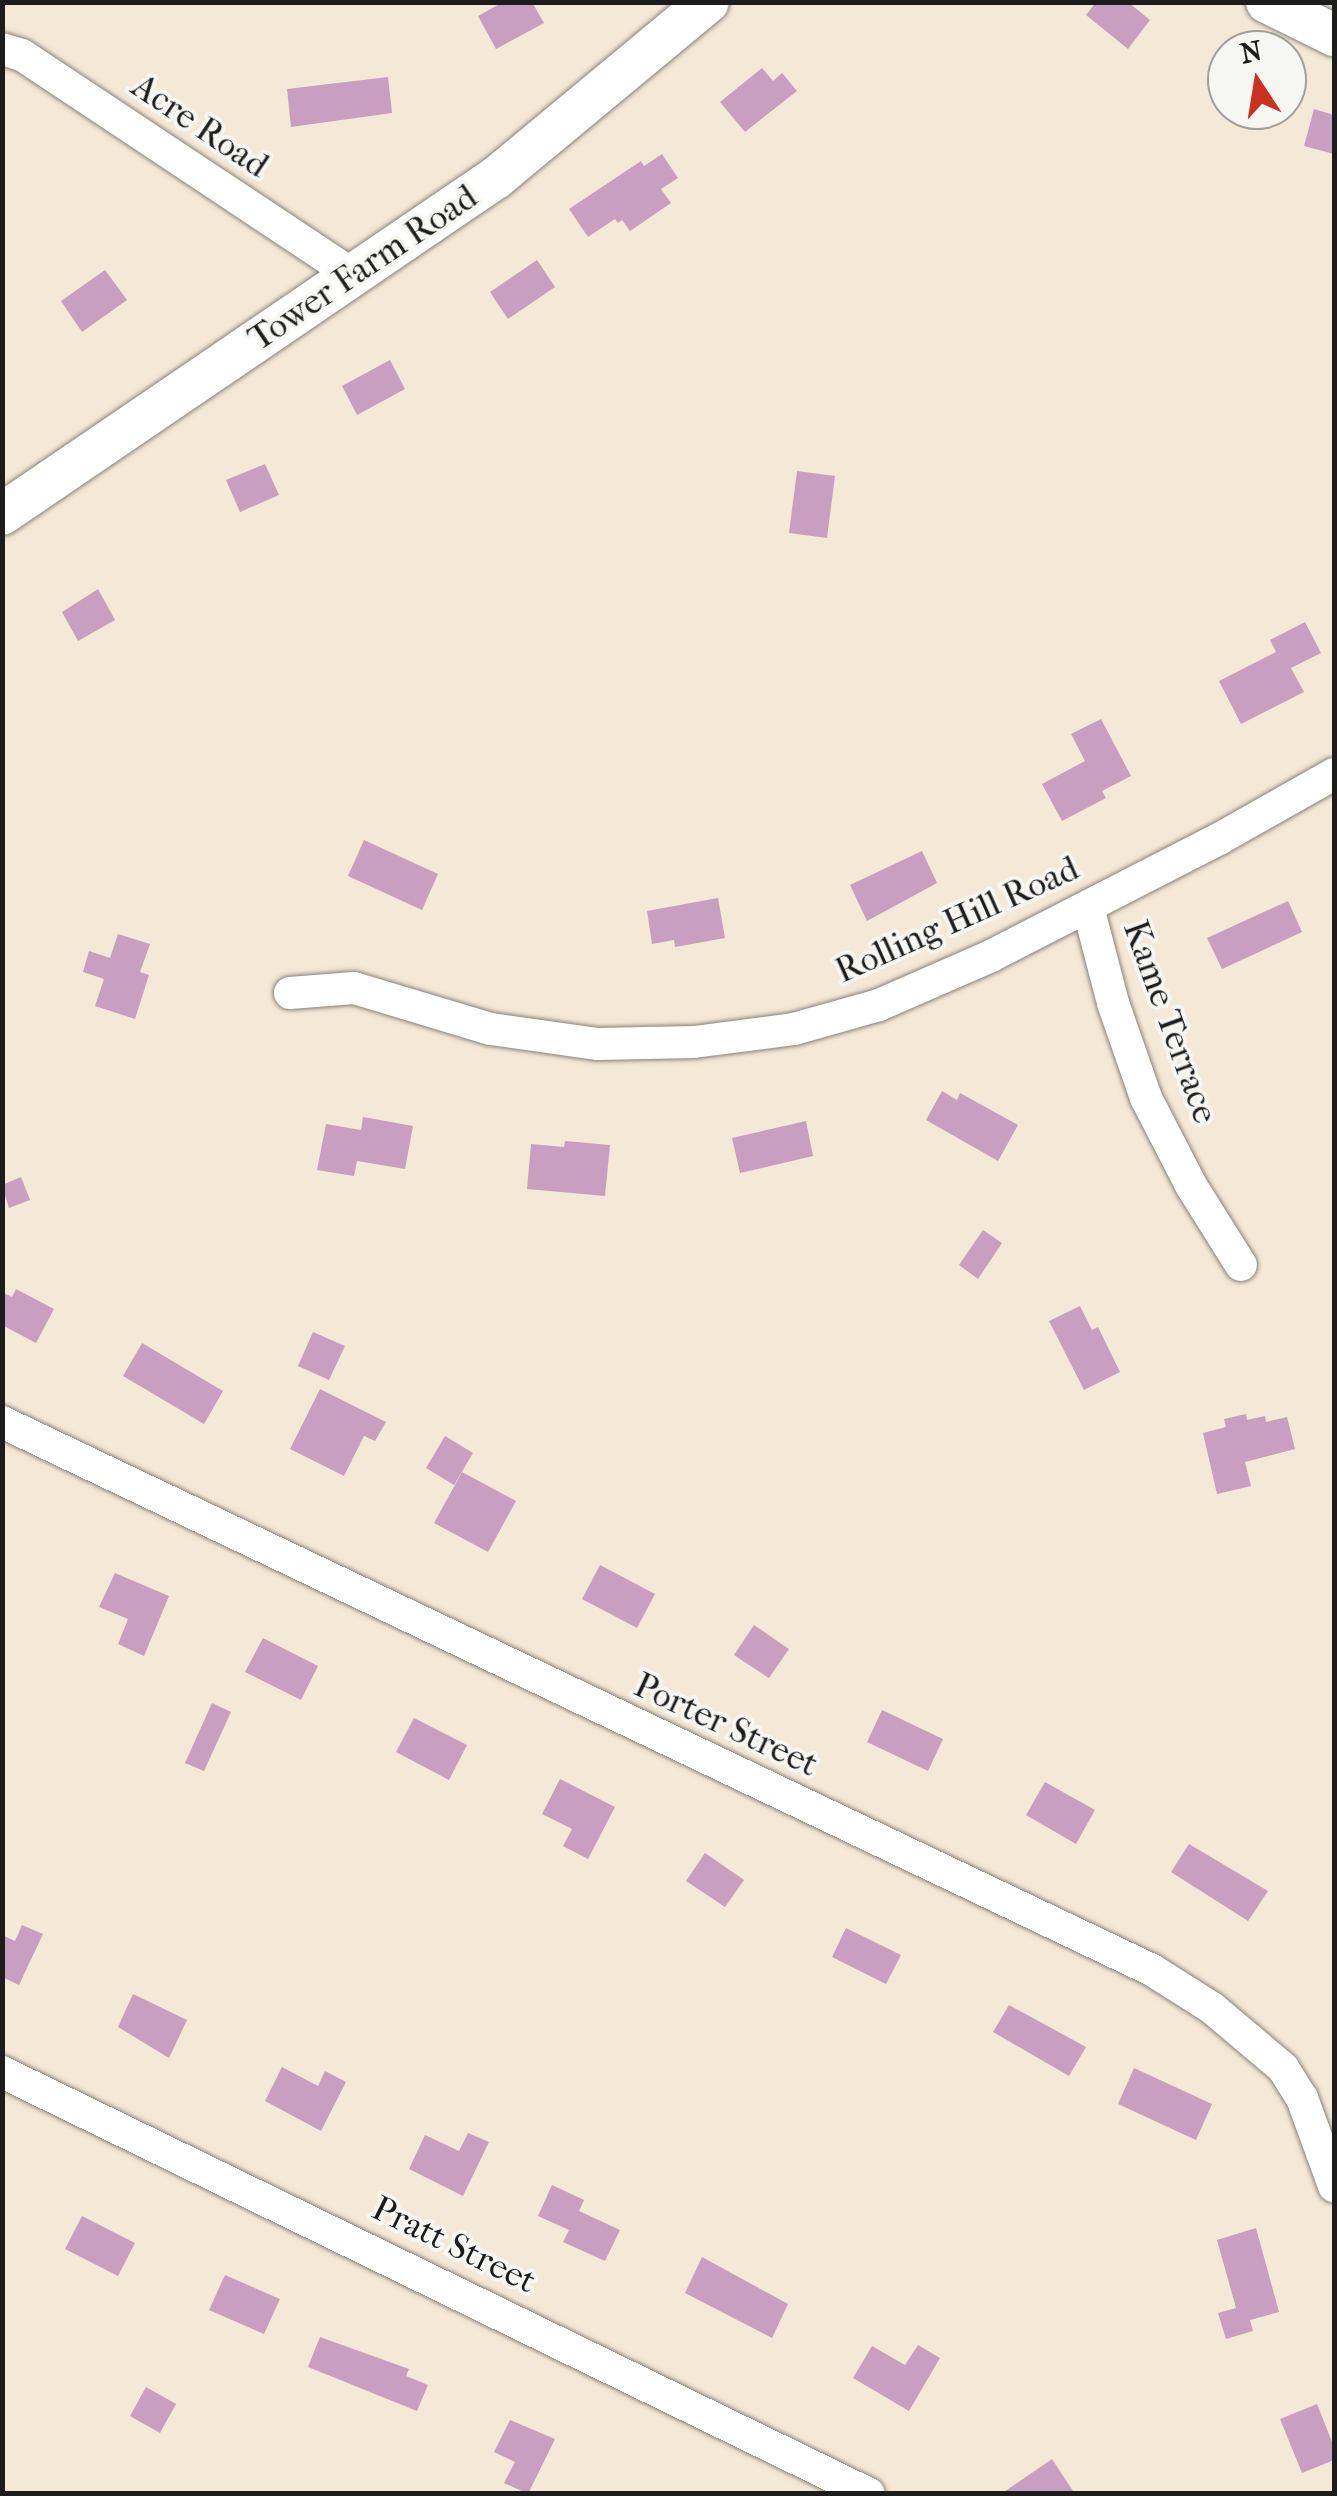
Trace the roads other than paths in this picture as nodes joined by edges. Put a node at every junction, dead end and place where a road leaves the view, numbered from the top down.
1 (708, 2) edge
2 (1267, 2) edge
3 (1334, 35) edge
4 (2, 48) edge
5 (351, 274) junction
6 (2, 514) edge
7 (1334, 774) edge
8 (1088, 907) junction
9 (290, 993) dead end
10 (1241, 1265) dead end
11 (2, 1422) edge
12 (2, 2072) edge
13 (1334, 2186) edge
14 (869, 2494) edge

1 - 5 street, Tower Farm Road
2 - 3 street
4 - 5 street, Acre Road
5 - 6 street, Tower Farm Road
7 - 8 street, Rolling Hill Road
8 - 9 street, Rolling Hill Road
8 - 10 street, Kame Terrace
11 - 13 street, Porter Street
12 - 14 street, Pratt Street

